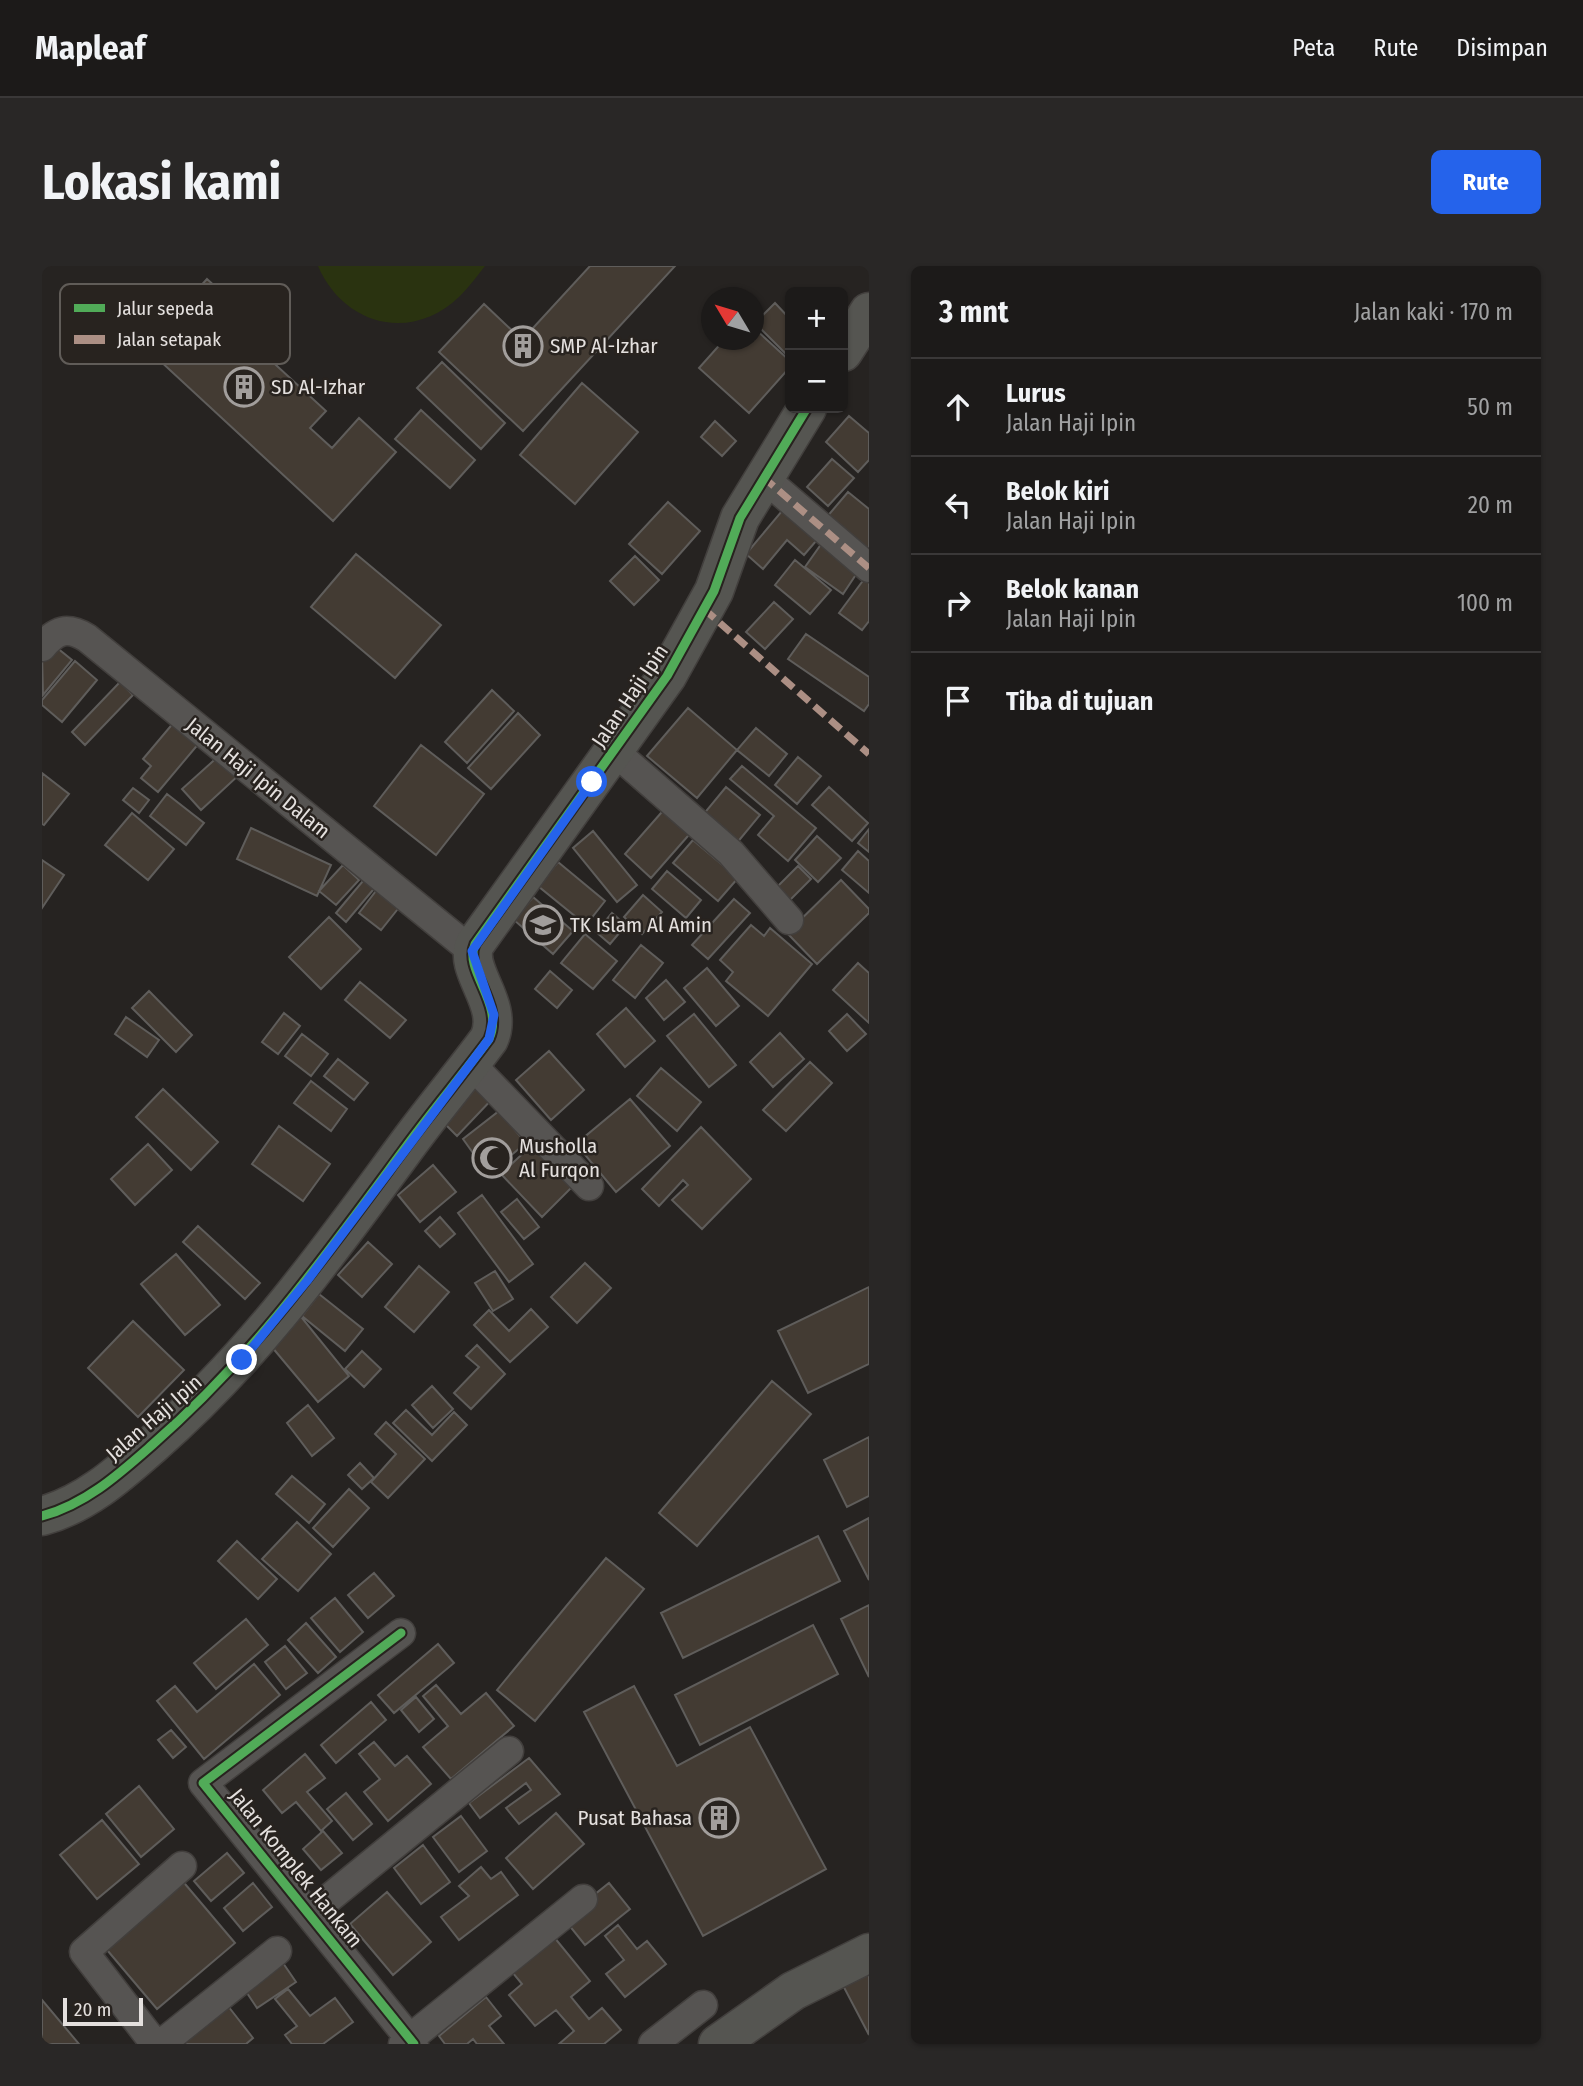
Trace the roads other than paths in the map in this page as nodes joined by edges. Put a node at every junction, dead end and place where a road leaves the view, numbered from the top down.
1 (869, 312) edge
2 (844, 350) edge
3 (804, 413) edge
4 (763, 477) junction
5 (869, 568) edge
6 (42, 647) edge
7 (614, 751) junction
8 (789, 920) dead end
9 (472, 951) junction
10 (471, 1064) junction
11 (589, 1186) dead end
12 (42, 1516) edge
13 (401, 1633) dead end
14 (509, 1751) dead end
15 (182, 1866) dead end
16 (583, 1899) dead end
17 (311, 1913) junction
18 (277, 1951) dead end
19 (869, 1953) edge
20 (703, 2005) dead end
21 (409, 2042) edge
22 (155, 2044) edge
23 (161, 2044) edge
24 (653, 2044) edge
25 (718, 2044) edge

1 - 2 street
3 - 4 street, Jalan Haji Ipin
4 - 5 street
4 - 7 street, Jalan Haji Ipin
6 - 9 street, Jalan Haji Ipin Dalam
7 - 8 street
7 - 9 street, Jalan Haji Ipin
9 - 10 street, Jalan Haji Ipin
10 - 11 street
10 - 12 street, Jalan Haji Ipin
13 - 17 street, Jalan Komplek Hankam
14 - 17 street, Jalan Komplek Hankam
15 - 22 street
16 - 21 street, Jalan Komplek Hankam
17 - 21 street, Jalan Komplek Hankam
18 - 23 street
19 - 25 street
20 - 24 street

